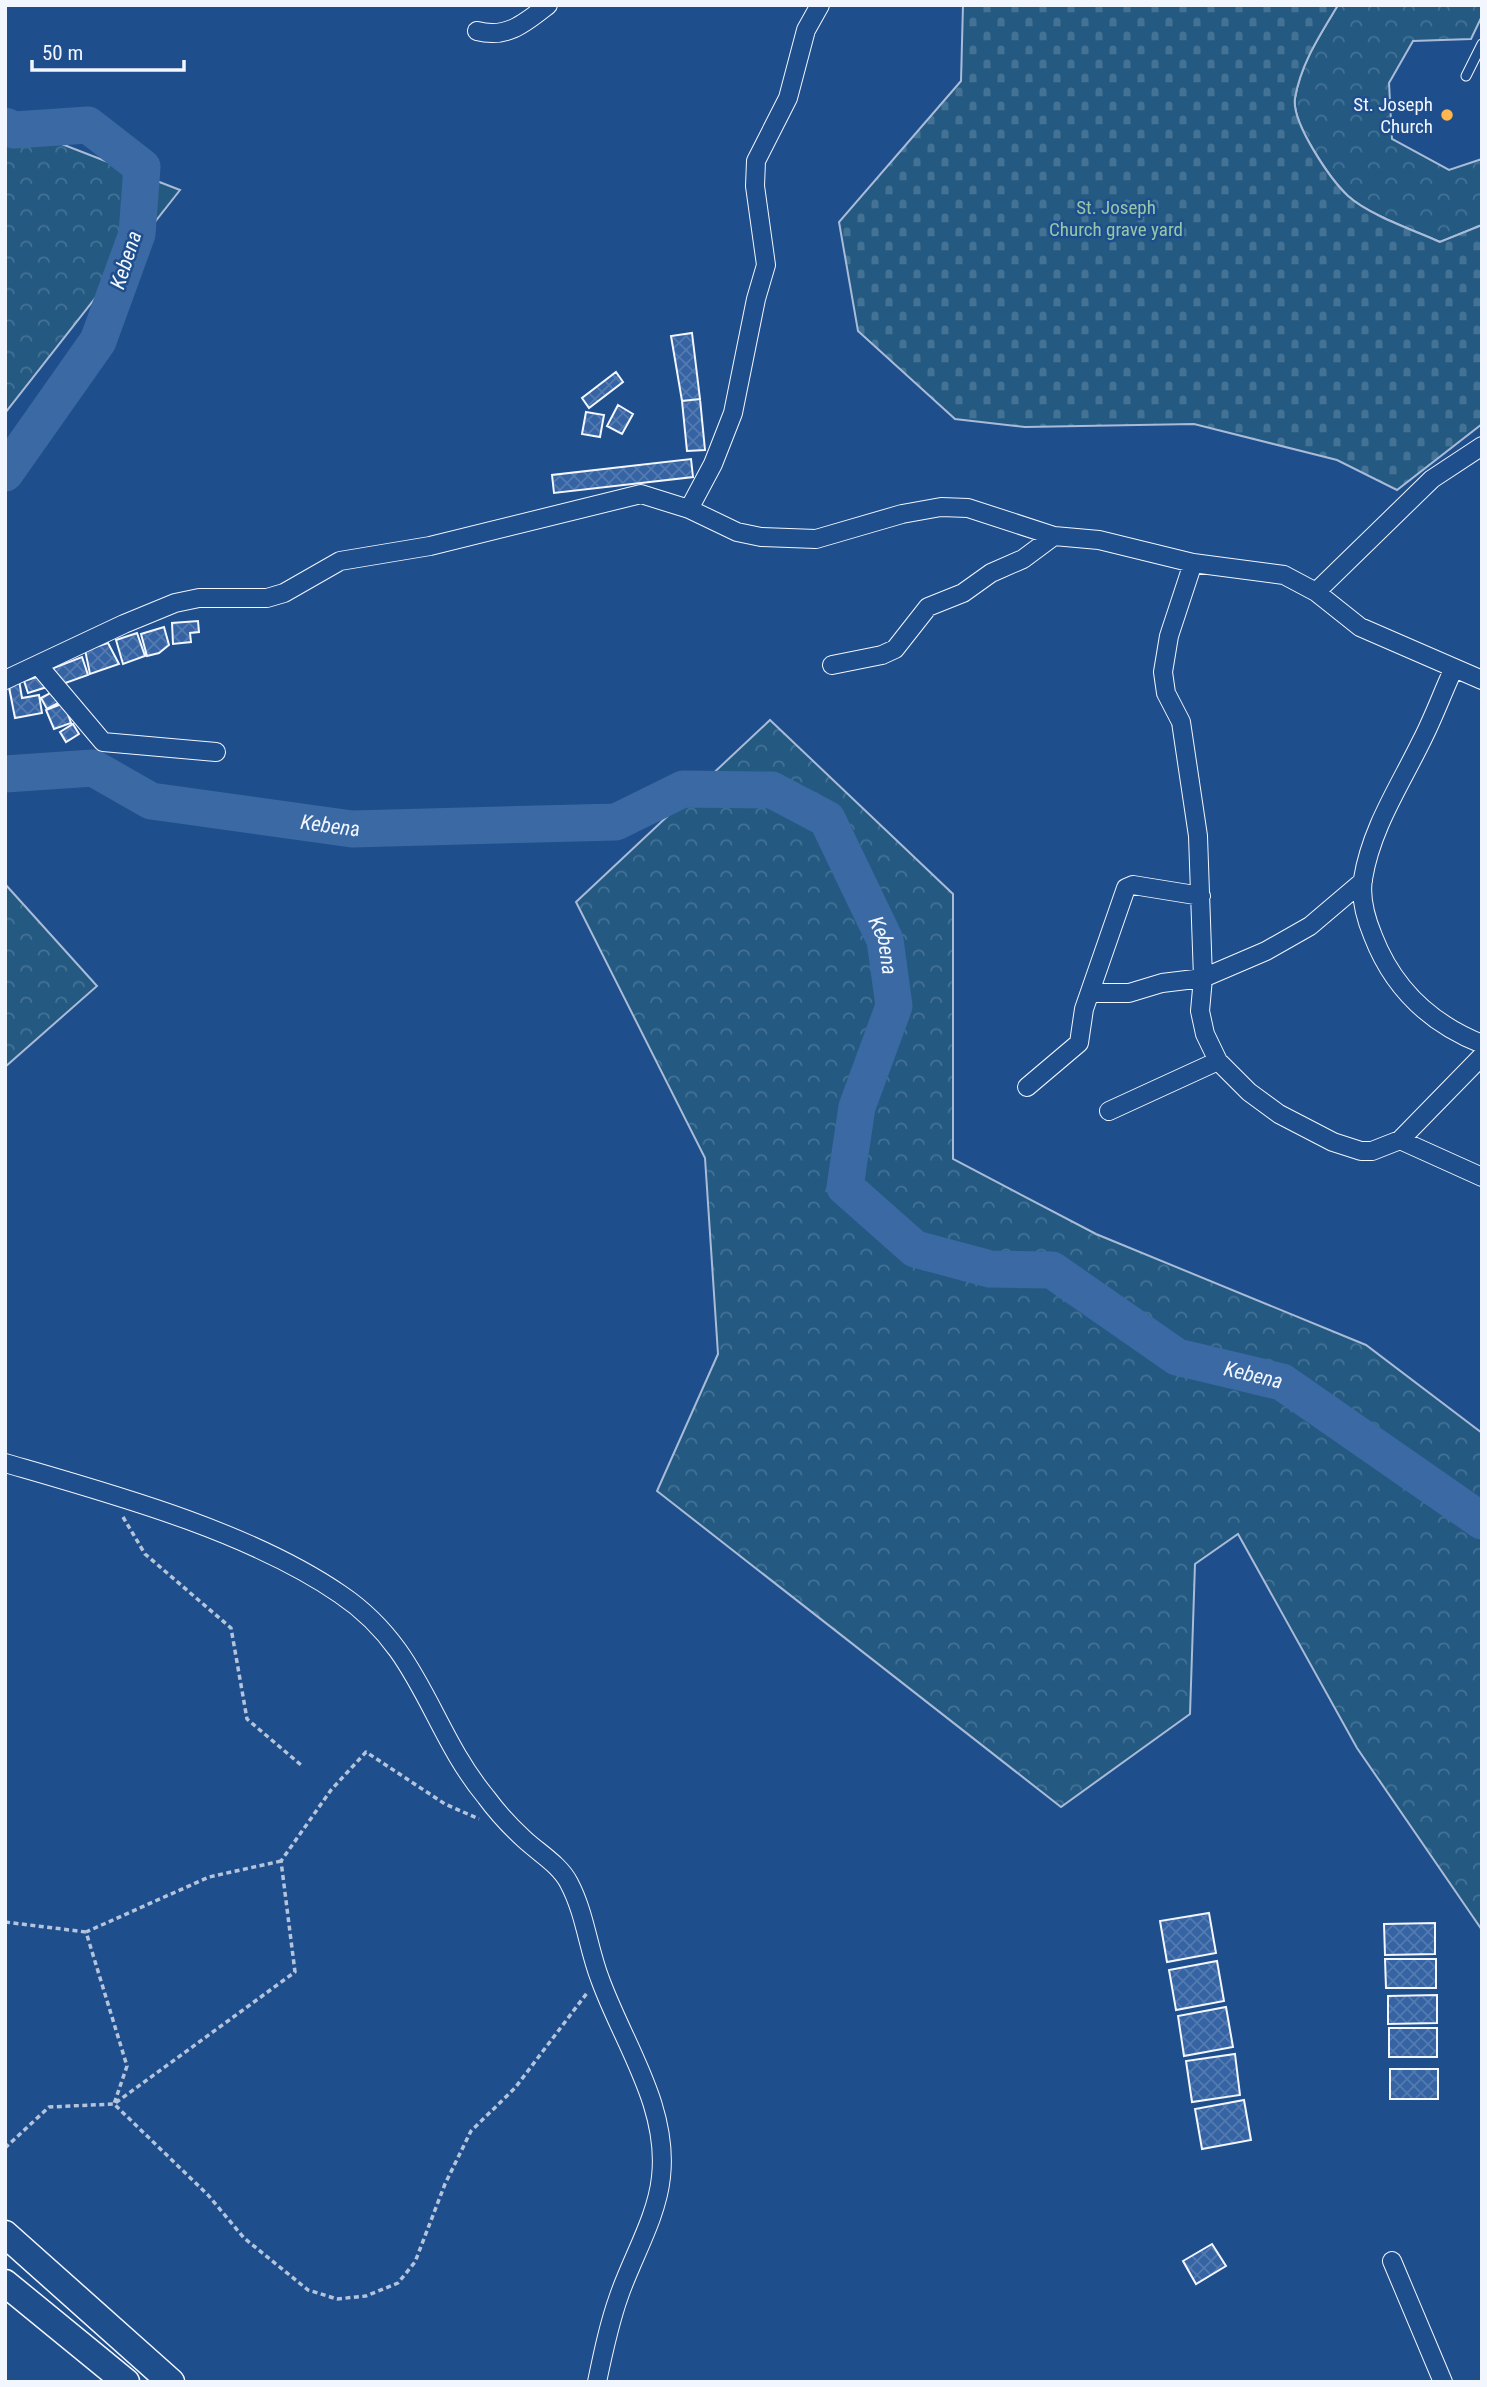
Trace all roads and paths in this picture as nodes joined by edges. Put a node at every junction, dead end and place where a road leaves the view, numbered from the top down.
1 (548, 5) edge
2 (820, 5) edge
3 (477, 31) dead end
4 (1482, 44) edge
5 (1466, 76) dead end
6 (1482, 446) edge
7 (689, 509) junction
8 (1054, 536) junction
9 (1193, 563) junction
10 (1316, 592) junction
11 (38, 665) junction
12 (832, 666) dead end
13 (1453, 670) junction
14 (5, 680) edge
15 (1482, 680) edge
16 (216, 752) dead end
17 (1363, 881) junction
18 (1201, 896) junction
19 (1203, 978) junction
20 (1091, 993) junction
21 (1482, 1044) edge
22 (1482, 1056) edge
23 (1218, 1061) junction
24 (1027, 1087) dead end
25 (1109, 1111) dead end
26 (1400, 1140) junction
27 (1482, 1177) edge
28 (5, 1463) edge
29 (110, 1494) junction
30 (301, 1765) dead end
31 (489, 1823) dead end
32 (281, 1861) junction
33 (5, 1922) edge
34 (86, 1932) junction
35 (599, 1978) junction
36 (114, 2104) junction
37 (5, 2148) edge
38 (5, 2234) edge
39 (1392, 2261) dead end
40 (5, 2283) edge
41 (127, 2382) edge
42 (171, 2382) edge
43 (597, 2382) edge
44 (1443, 2382) edge

1 - 3 street
2 - 7 street
4 - 5 lane
6 - 10 street
7 - 8 street
7 - 11 street
8 - 9 street
8 - 12 street
9 - 10 street
9 - 18 street
10 - 13 street
11 - 14 street
11 - 16 street
13 - 15 street
13 - 17 street
17 - 19 street
17 - 21 street
18 - 19 street
18 - 20 street
19 - 20 street
19 - 23 street
20 - 24 street
22 - 26 street
23 - 25 street
23 - 26 street
26 - 27 street
28 - 29 street
29 - 30 path
29 - 35 street
31 - 32 path
32 - 34 path
32 - 36 path
33 - 34 path
34 - 36 path
35 - 36 path
35 - 43 street
36 - 37 path
38 - 42 main road
39 - 44 street
40 - 41 main road

